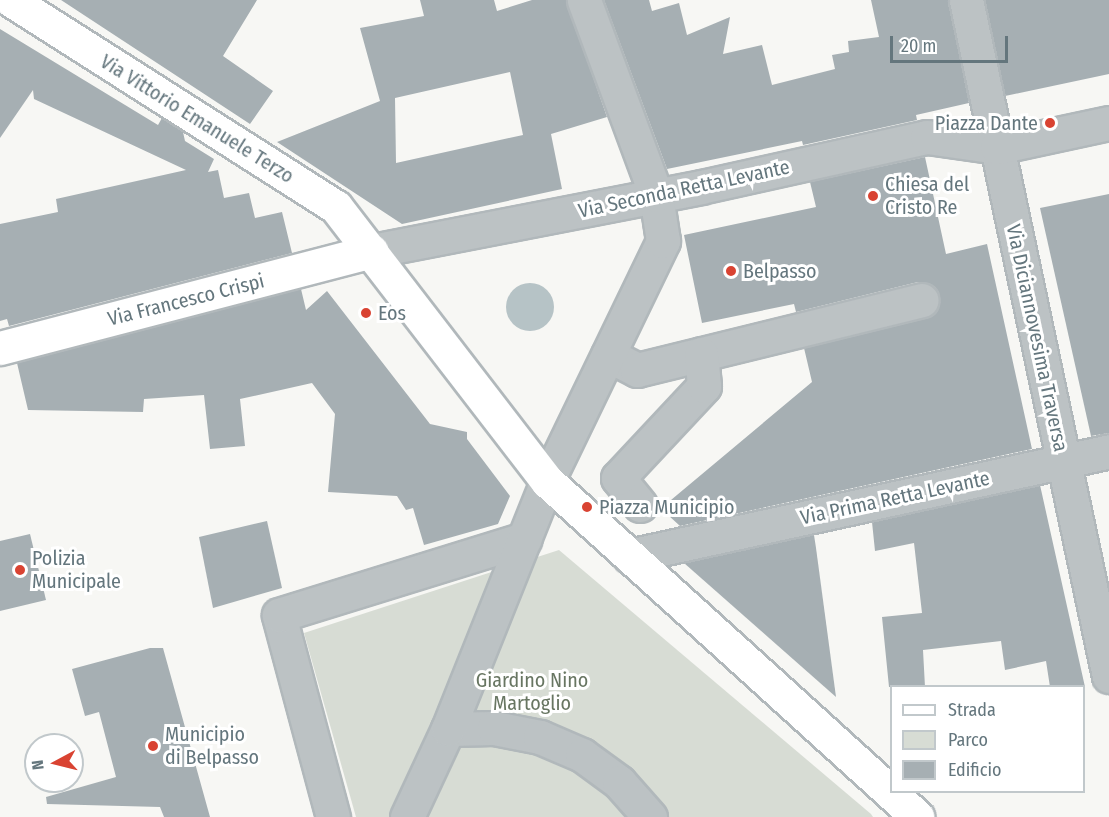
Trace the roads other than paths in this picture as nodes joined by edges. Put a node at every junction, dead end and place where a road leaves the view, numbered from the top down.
1 (11, 0) edge
2 (584, 0) edge
3 (966, 0) edge
4 (1109, 123) edge
5 (997, 147) junction
6 (656, 195) junction
7 (372, 251) junction
8 (922, 300) dead end
9 (0, 348) edge
10 (701, 354) junction
11 (608, 355) junction
12 (1109, 451) edge
13 (1064, 460) junction
14 (547, 481) junction
15 (640, 505) dead end
16 (525, 539) junction
17 (628, 556) junction
18 (1109, 676) edge
19 (448, 729) junction
20 (890, 793) edge
21 (890, 793) edge
22 (333, 817) edge
23 (407, 817) edge
24 (650, 817) edge
25 (917, 817) edge

1 - 7 street, Via Vittorio Emanuele Terzo
2 - 6 street
3 - 5 street, Via Diciannovesima Traversa
4 - 5 street
5 - 6 street, Via Seconda Retta Levante
5 - 13 street, Via Diciannovesima Traversa
6 - 7 street, Via Seconda Retta Levante
6 - 11 street
7 - 9 street, Via Francesco Crispi
7 - 14 street, Via Vittorio Emanuele Terzo
8 - 10 street
10 - 11 street
10 - 15 street
11 - 14 street
12 - 13 street, Via Prima Retta Levante
13 - 17 street, Via Prima Retta Levante
13 - 18 street, Via Diciannovesima Traversa
14 - 16 street
14 - 17 street, Via Vittorio Emanuele Terzo
16 - 19 street
16 - 22 street
17 - 20 street, Via Vittorio Emanuele Terzo
19 - 23 street
19 - 24 street
21 - 25 street, Via Vittorio Emanuele Terzo

